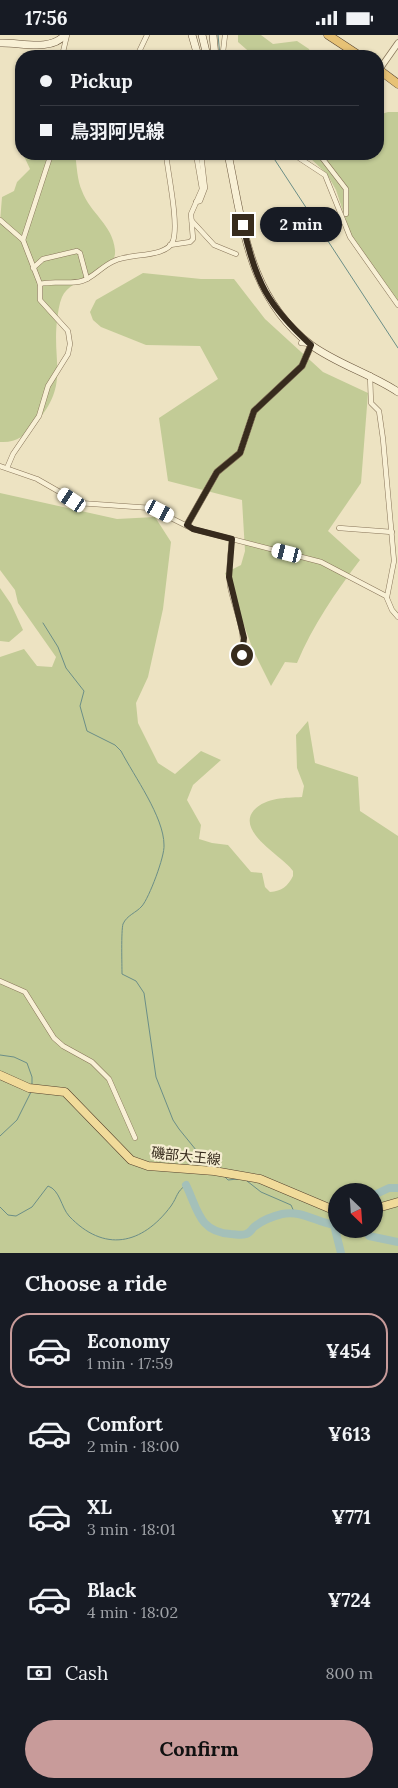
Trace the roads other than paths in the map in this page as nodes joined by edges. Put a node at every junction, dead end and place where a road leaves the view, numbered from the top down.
1 (66, 35) edge
2 (147, 35) edge
3 (192, 35) edge
4 (202, 35) edge
5 (213, 35) edge
6 (225, 35) edge
7 (328, 35) edge
8 (0, 43) edge
9 (398, 43) edge
10 (63, 50) edge
11 (140, 50) edge
12 (196, 50) edge
13 (206, 50) edge
14 (214, 50) edge
15 (223, 50) edge
16 (351, 50) edge
17 (384, 62) edge
18 (384, 74) edge
19 (398, 84) edge
20 (48, 160) edge
21 (167, 160) edge
22 (197, 160) edge
23 (201, 160) edge
24 (229, 160) edge
25 (302, 160) edge
26 (324, 160) edge
27 (196, 202) junction
28 (346, 214) dead end
29 (0, 220) edge
30 (191, 220) junction
31 (23, 240) junction
32 (170, 245) junction
33 (236, 253) dead end
34 (33, 268) junction
35 (87, 279) junction
36 (40, 284) junction
37 (398, 305) edge
38 (301, 343) dead end
39 (311, 345) junction
40 (370, 375) junction
41 (398, 392) edge
42 (0, 466) edge
43 (7, 468) junction
44 (187, 525) junction
45 (340, 528) dead end
46 (392, 532) junction
47 (232, 539) junction
48 (387, 597) junction
49 (398, 616) edge
50 (240, 661) dead end
51 (0, 981) edge
52 (0, 1075) edge
53 (135, 1138) dead end
54 (398, 1203) edge
55 (383, 1207) edge
56 (328, 1208) edge

1 - 8 main road
1 - 10 street
2 - 11 street
3 - 12 main road
4 - 13 main road
5 - 14 main road
6 - 15 street
7 - 16 highway
9 - 17 street
18 - 19 highway
20 - 31 street
21 - 32 street
22 - 27 street
23 - 27 street
24 - 39 main road
25 - 37 street
26 - 28 street
27 - 30 street
29 - 31 street
30 - 32 street
30 - 33 street
31 - 34 street
32 - 35 street
34 - 35 street
34 - 36 street
35 - 36 street
36 - 43 street
38 - 39 street
39 - 40 main road
39 - 44 street
40 - 41 main road
40 - 46 street
42 - 43 street
43 - 44 street
44 - 47 street
45 - 46 street
46 - 48 street
47 - 48 street
47 - 50 street
48 - 49 street
51 - 53 street
52 - 56 main road, 磯部大王線
54 - 55 main road

